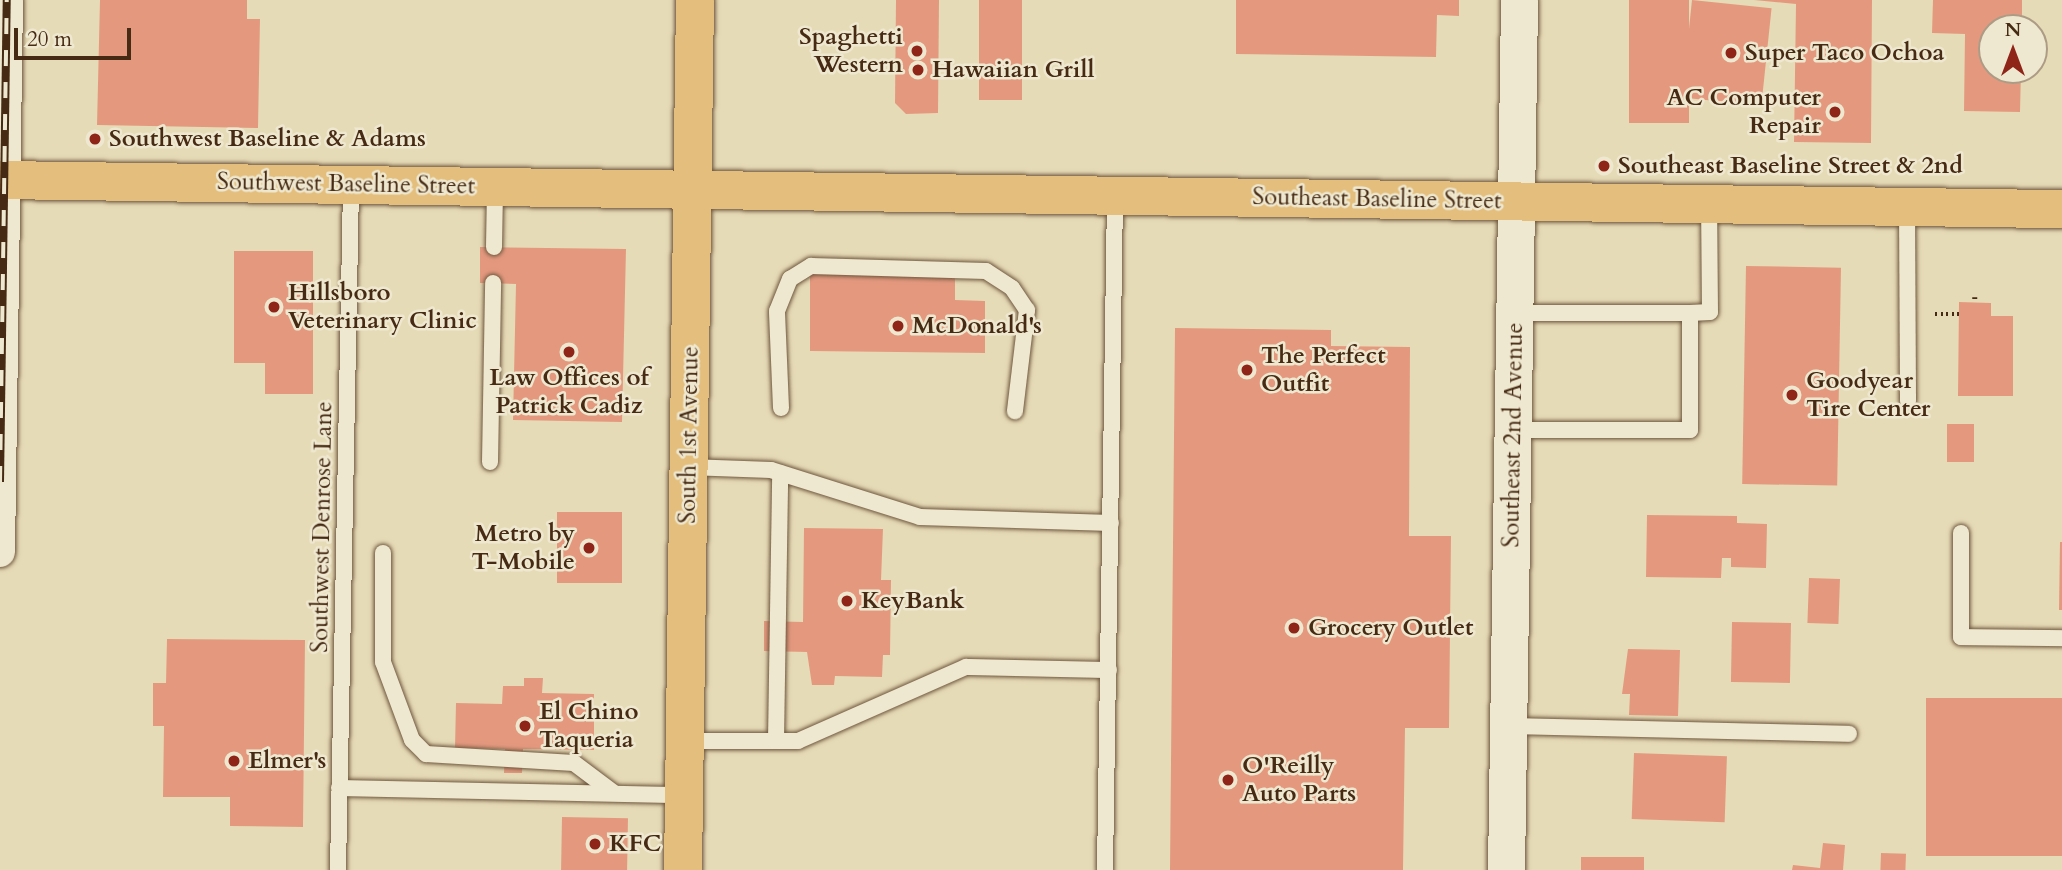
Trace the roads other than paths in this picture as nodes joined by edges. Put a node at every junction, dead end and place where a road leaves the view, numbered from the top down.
1 (8, 0) edge
2 (695, 0) edge
3 (1519, 0) edge
4 (3, 180) edge
5 (351, 185) junction
6 (495, 187) junction
7 (692, 189) junction
8 (1115, 195) junction
9 (1516, 202) junction
10 (1709, 205) junction
11 (1907, 207) junction
12 (2062, 209) edge
13 (494, 247) dead end
14 (493, 283) dead end
15 (2, 298) edge
16 (1515, 313) junction
17 (1690, 313) junction
18 (1908, 401) dead end
19 (781, 408) dead end
20 (1015, 411) dead end
21 (1513, 430) junction
22 (1, 446) edge
23 (490, 462) dead end
24 (688, 467) junction
25 (780, 472) junction
26 (1111, 523) junction
27 (1961, 533) dead end
28 (0, 552) edge
29 (383, 553) dead end
30 (2062, 638) edge
31 (1109, 670) junction
32 (1508, 726) junction
33 (1849, 734) dead end
34 (685, 741) junction
35 (776, 741) junction
36 (339, 788) junction
37 (614, 793) junction
38 (684, 795) junction
39 (338, 870) edge
40 (683, 870) edge
41 (1105, 870) edge
42 (1506, 870) edge

1 - 4 street
2 - 7 main road, South 1st Avenue
3 - 9 street, Southeast 2nd Avenue
4 - 5 main road, Southwest Baseline Street
4 - 15 street
5 - 6 main road, Southwest Baseline Street
5 - 36 lane, Southwest Denrose Lane
6 - 7 main road, Southwest Baseline Street
6 - 13 lane
7 - 8 main road, Southeast Baseline Street
7 - 24 main road, South 1st Avenue
8 - 9 main road, Southeast Baseline Street
8 - 26 lane
9 - 10 main road, Southeast Baseline Street
9 - 16 street, Southeast 2nd Avenue
10 - 11 main road, Southeast Baseline Street
10 - 17 lane
11 - 12 main road, Southeast Baseline Street
11 - 18 lane
14 - 23 lane
15 - 22 street
16 - 17 lane
16 - 21 street, Southeast 2nd Avenue
17 - 21 lane
19 - 20 lane
21 - 32 street, Southeast 2nd Avenue
22 - 28 street
24 - 25 lane
24 - 34 main road, South 1st Avenue
25 - 26 lane
25 - 35 lane
26 - 31 lane
27 - 30 lane
29 - 37 lane
31 - 35 lane
31 - 41 lane
32 - 33 lane
32 - 42 street, Southeast 2nd Avenue
34 - 35 lane
34 - 38 main road, South 1st Avenue
36 - 37 lane
36 - 39 lane, Southwest Denrose Lane
37 - 38 lane
38 - 40 main road, South 1st Avenue

